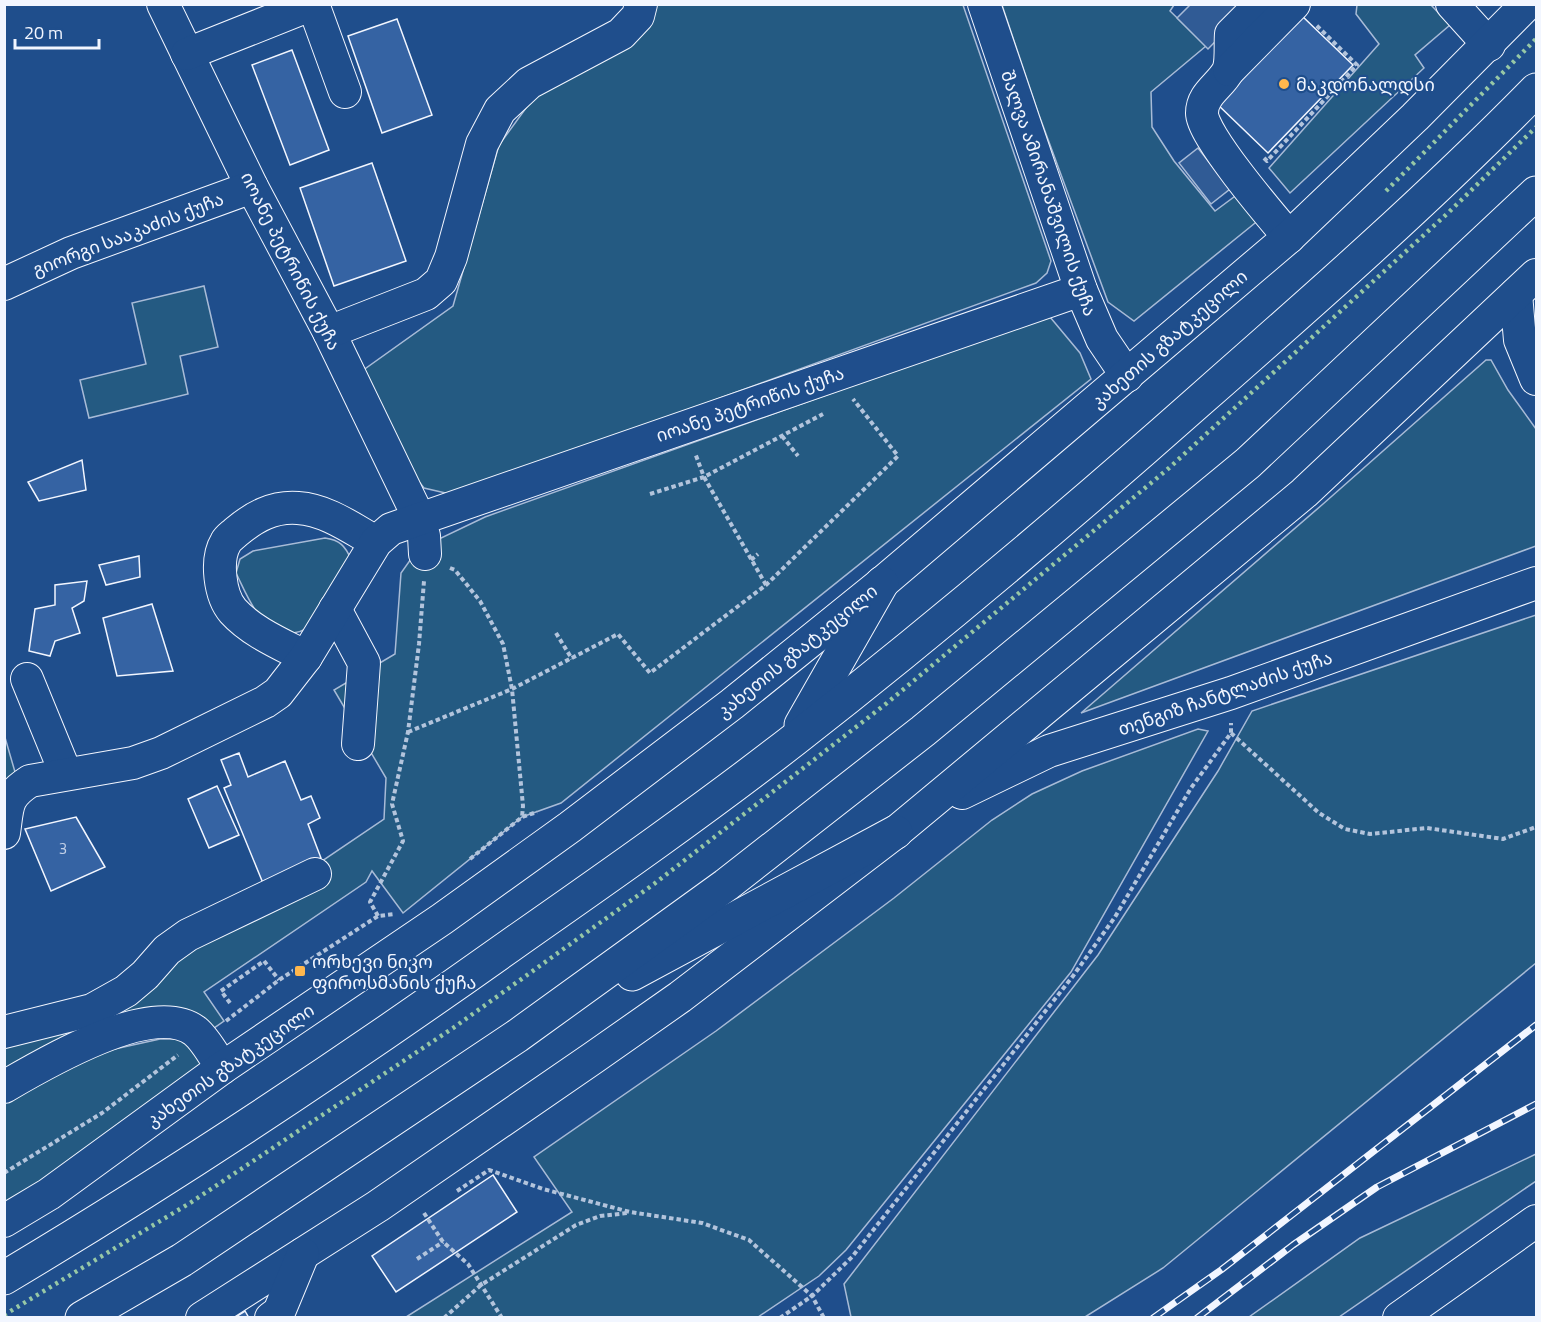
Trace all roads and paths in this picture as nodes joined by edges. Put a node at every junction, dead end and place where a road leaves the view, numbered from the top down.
1 (163, 4) edge
2 (641, 4) edge
3 (984, 4) edge
4 (1261, 4) edge
5 (1294, 4) edge
6 (1452, 4) edge
7 (1527, 4) edge
8 (1489, 45) junction
9 (187, 54) junction
10 (1229, 70) junction
11 (1536, 90) edge
12 (345, 92) dead end
13 (1260, 154) dead end
14 (252, 187) junction
15 (1536, 193) edge
16 (1289, 237) junction
17 (4, 284) edge
18 (1526, 284) edge
19 (1082, 290) junction
20 (329, 333) junction
21 (1127, 376) junction
22 (1536, 379) edge
23 (852, 398) dead end
24 (832, 409) dead end
25 (685, 427) junction
26 (782, 436) junction
27 (798, 456) dead end
28 (704, 477) junction
29 (650, 495) dead end
30 (419, 518) junction
31 (376, 542) junction
32 (425, 554) junction
33 (758, 554) dead end
34 (751, 560) junction
35 (882, 583) junction
36 (1536, 583) edge
37 (766, 585) junction
38 (335, 609) junction
39 (556, 633) dead end
40 (306, 657) junction
41 (572, 659) junction
42 (27, 680) dead end
43 (512, 688) junction
44 (1231, 693) junction
45 (408, 732) junction
46 (1231, 733) junction
47 (791, 742) junction
48 (358, 744) dead end
49 (66, 774) junction
50 (541, 810) dead end
51 (522, 818) junction
52 (907, 823) junction
53 (1536, 826) edge
54 (4, 833) edge
55 (467, 861) dead end
56 (315, 874) dead end
57 (404, 913) dead end
58 (378, 916) junction
59 (279, 980) junction
60 (230, 1003) dead end
61 (4, 1032) edge
62 (517, 1036) junction
63 (202, 1039) junction
64 (222, 1068) junction
65 (4, 1087) edge
66 (489, 1170) dead end
67 (4, 1173) edge
68 (630, 1212) junction
69 (424, 1213) dead end
70 (4, 1221) edge
71 (1536, 1221) edge
72 (443, 1242) junction
73 (303, 1254) junction
74 (417, 1259) dead end
75 (4, 1278) edge
76 (481, 1285) junction
77 (812, 1296) junction
78 (82, 1317) edge
79 (202, 1317) edge
80 (271, 1317) edge
81 (444, 1317) edge
82 (502, 1317) edge
83 (780, 1317) edge
84 (824, 1317) edge
85 (1400, 1317) edge

1 - 9 street, იოანე პეტრიწის ქუჩა
2 - 20 street
3 - 19 street, შალვა ამირანაშვილის ქუჩა
4 - 10 street
5 - 10 street
5 - 13 path
6 - 8 street
7 - 8 street, კახეთის გზატკეცილი
8 - 16 street, კახეთის გზატკეცილი
9 - 12 street
9 - 14 street, იოანე პეტრიწის ქუჩა
10 - 16 street
11 - 47 highway
14 - 17 street, გიორგი სააკაძის ქუჩა
14 - 20 street, იოანე პეტრიწის ქუჩა
15 - 62 highway
16 - 21 street, კახეთის გზატკეცილი
18 - 22 street
18 - 52 street
19 - 21 street, შალვა ამირანაშვილის ქუჩა
19 - 25 street, იოანე პეტრიწის ქუჩა
20 - 30 street, იოანე პეტრიწის ქუჩა
21 - 35 street, კახეთის გზატკეცილი
23 - 37 path
24 - 26 path
25 - 28 path
25 - 30 street, იოანე პეტრიწის ქუჩა
26 - 27 path
26 - 28 path
28 - 29 path
28 - 34 path
30 - 31 street
30 - 32 street, იოანე პეტრიწის ქუჩა
31 - 38 street
31 - 40 street
32 - 43 path
32 - 45 path
33 - 34 path
34 - 37 path
35 - 47 highway
35 - 64 street, კახეთის გზატკეცილი
36 - 44 street, თენგიზ ჩანტლაძის ქუჩა
37 - 41 path
38 - 40 street
38 - 48 street
39 - 41 path
40 - 49 street
41 - 43 path
42 - 49 street
43 - 45 path
43 - 51 path
44 - 46 path
44 - 52 street, თენგიზ ჩანტლაძის ქუჩა
45 - 58 path
46 - 53 path
46 - 77 path
47 - 75 highway
49 - 54 street
50 - 51 path
51 - 55 path
52 - 62 highway
52 - 73 street
56 - 61 street
57 - 58 path
58 - 59 path
59 - 60 path
59 - 63 path
62 - 78 highway
63 - 64 street
63 - 65 street
63 - 67 path
64 - 70 street, კახეთის გზატკეცილი
66 - 68 path
68 - 76 path
68 - 77 path
69 - 72 path
71 - 85 street
72 - 74 path
72 - 76 path
73 - 79 street
73 - 80 street
76 - 81 path
76 - 82 path
77 - 83 path
77 - 84 path

